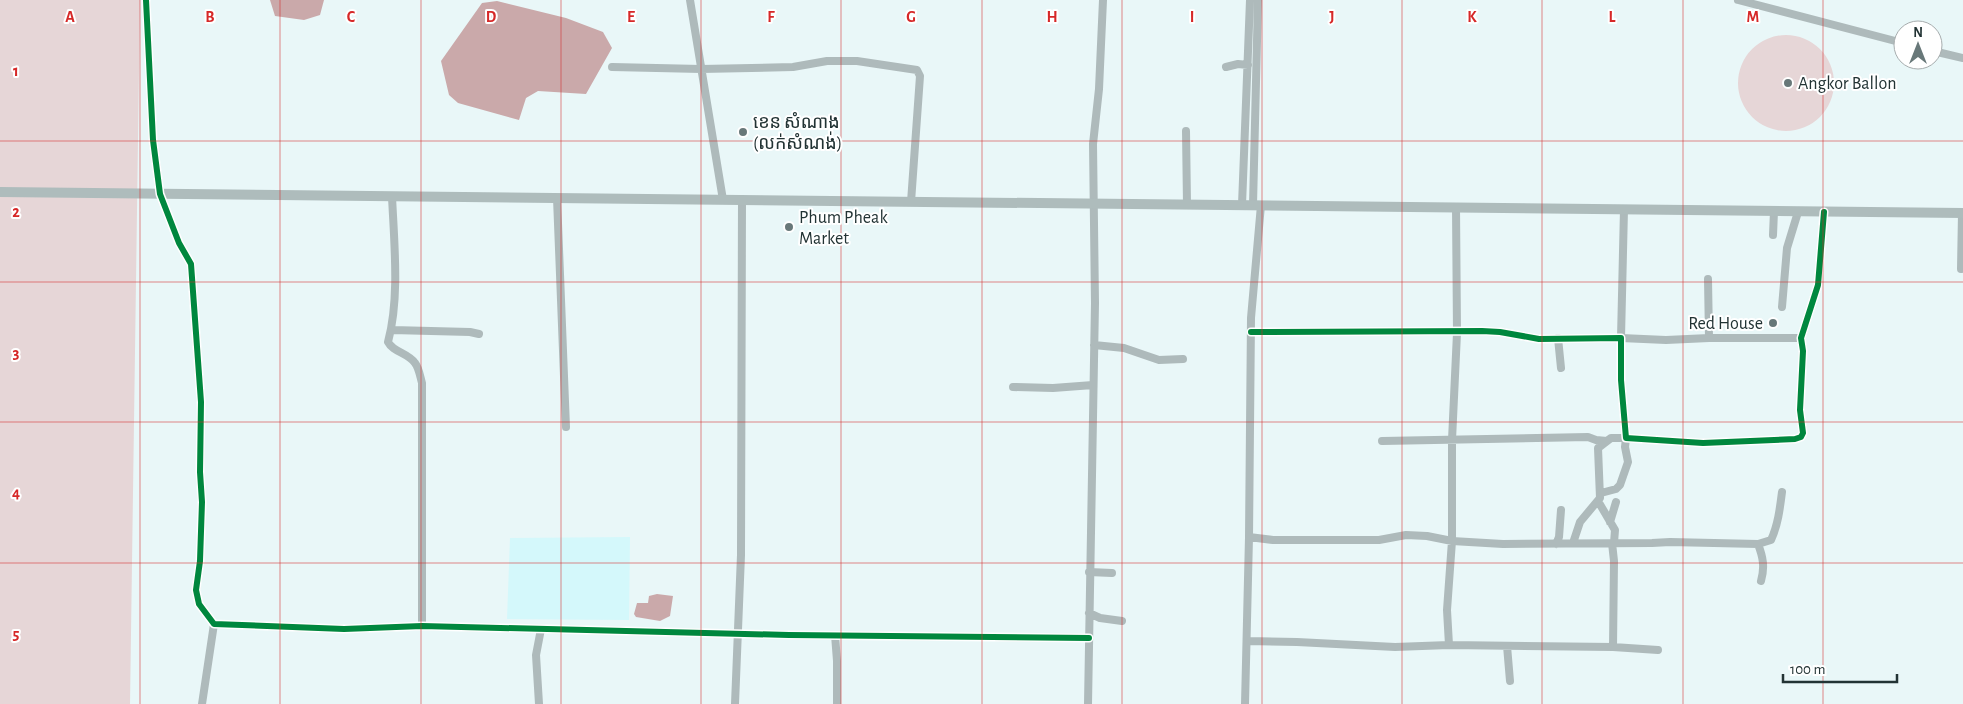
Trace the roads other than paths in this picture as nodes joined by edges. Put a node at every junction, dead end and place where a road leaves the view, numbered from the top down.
1 (146, 0) edge
2 (690, 0) edge
3 (1103, 0) edge
4 (1250, 0) edge
5 (1258, 0) edge
6 (1738, 0) edge
7 (1893, 40) edge
8 (1943, 53) edge
9 (1963, 58) edge
10 (1248, 65) junction
11 (612, 67) dead end
12 (1226, 67) dead end
13 (700, 69) junction
14 (1186, 131) dead end
15 (0, 192) edge
16 (160, 194) junction
17 (392, 196) junction
18 (557, 198) junction
19 (723, 200) junction
20 (742, 200) junction
21 (911, 202) junction
22 (1094, 203) junction
23 (1187, 205) junction
24 (1252, 205) junction
25 (1456, 208) junction
26 (1624, 210) junction
27 (1774, 211) junction
28 (1798, 212) junction
29 (1824, 212) junction
30 (1962, 213) edge
31 (1773, 235) dead end
32 (1961, 269) dead end
33 (1708, 279) dead end
34 (1782, 307) dead end
35 (392, 330) junction
36 (1251, 332) junction
37 (1457, 332) junction
38 (479, 334) dead end
39 (1558, 338) junction
40 (1621, 338) junction
41 (1709, 338) junction
42 (1801, 338) junction
43 (1094, 345) junction
44 (1183, 360) dead end
45 (1561, 368) dead end
46 (1093, 384) junction
47 (1012, 387) dead end
48 (566, 427) dead end
49 (1626, 438) junction
50 (1452, 440) junction
51 (1382, 441) dead end
52 (1607, 441) junction
53 (1782, 492) dead end
54 (1599, 497) junction
55 (1616, 502) dead end
56 (1561, 510) dead end
57 (1610, 522) junction
58 (1249, 537) junction
59 (1452, 541) junction
60 (1573, 543) junction
61 (1613, 543) junction
62 (1556, 544) junction
63 (1758, 544) junction
64 (1089, 572) junction
65 (1112, 573) dead end
66 (1761, 580) dead end
67 (1089, 613) junction
68 (1122, 621) dead end
69 (214, 624) junction
70 (422, 626) junction
71 (541, 629) junction
72 (737, 633) junction
73 (835, 635) junction
74 (1089, 638) junction
75 (1247, 641) junction
76 (1449, 645) junction
77 (1508, 646) junction
78 (1612, 647) junction
79 (1658, 650) dead end
80 (1510, 680) dead end
81 (202, 704) edge
82 (539, 704) edge
83 (735, 704) edge
84 (837, 704) edge
85 (1088, 704) edge
86 (1245, 704) edge

1 - 16 street
2 - 13 street
3 - 22 street
4 - 10 street
5 - 24 street
6 - 7 street
8 - 9 street
10 - 12 street
10 - 24 street
11 - 13 street
13 - 19 street
13 - 21 street
14 - 23 street
15 - 16 main road
16 - 17 main road
16 - 69 street
17 - 18 main road
17 - 35 street
18 - 19 main road
18 - 48 street
19 - 20 main road
20 - 21 main road
20 - 72 street
21 - 22 main road
22 - 23 main road
22 - 43 street
23 - 24 main road
24 - 25 main road
24 - 36 street
25 - 26 main road
25 - 37 street
26 - 27 main road
26 - 40 street
27 - 28 main road
27 - 31 street
28 - 29 main road
28 - 34 street
29 - 30 main road
29 - 42 street
30 - 32 street
33 - 41 street
35 - 38 street
35 - 70 street
36 - 37 street
36 - 58 street
37 - 39 street
37 - 50 street
39 - 40 street
39 - 45 street
40 - 41 street
40 - 49 street
41 - 42 street
42 - 49 street
43 - 44 street
43 - 46 street
46 - 47 street
46 - 64 street
49 - 52 street
49 - 54 street
50 - 51 street
50 - 52 street
50 - 59 street
52 - 54 street
53 - 63 street
54 - 57 street
54 - 60 street
55 - 57 street
56 - 62 street
57 - 61 street
58 - 59 street
58 - 75 street
59 - 62 street
59 - 76 street
60 - 61 street
60 - 62 street
61 - 63 street
61 - 78 street
63 - 66 street
64 - 65 street
64 - 67 street
67 - 68 street
67 - 74 street
69 - 70 street
69 - 81 street
70 - 71 street
71 - 72 street
71 - 82 street
72 - 73 street
72 - 83 street
73 - 74 street
73 - 84 street
74 - 85 street
75 - 76 street
75 - 86 street
76 - 77 street
77 - 78 street
77 - 80 street
78 - 79 street

